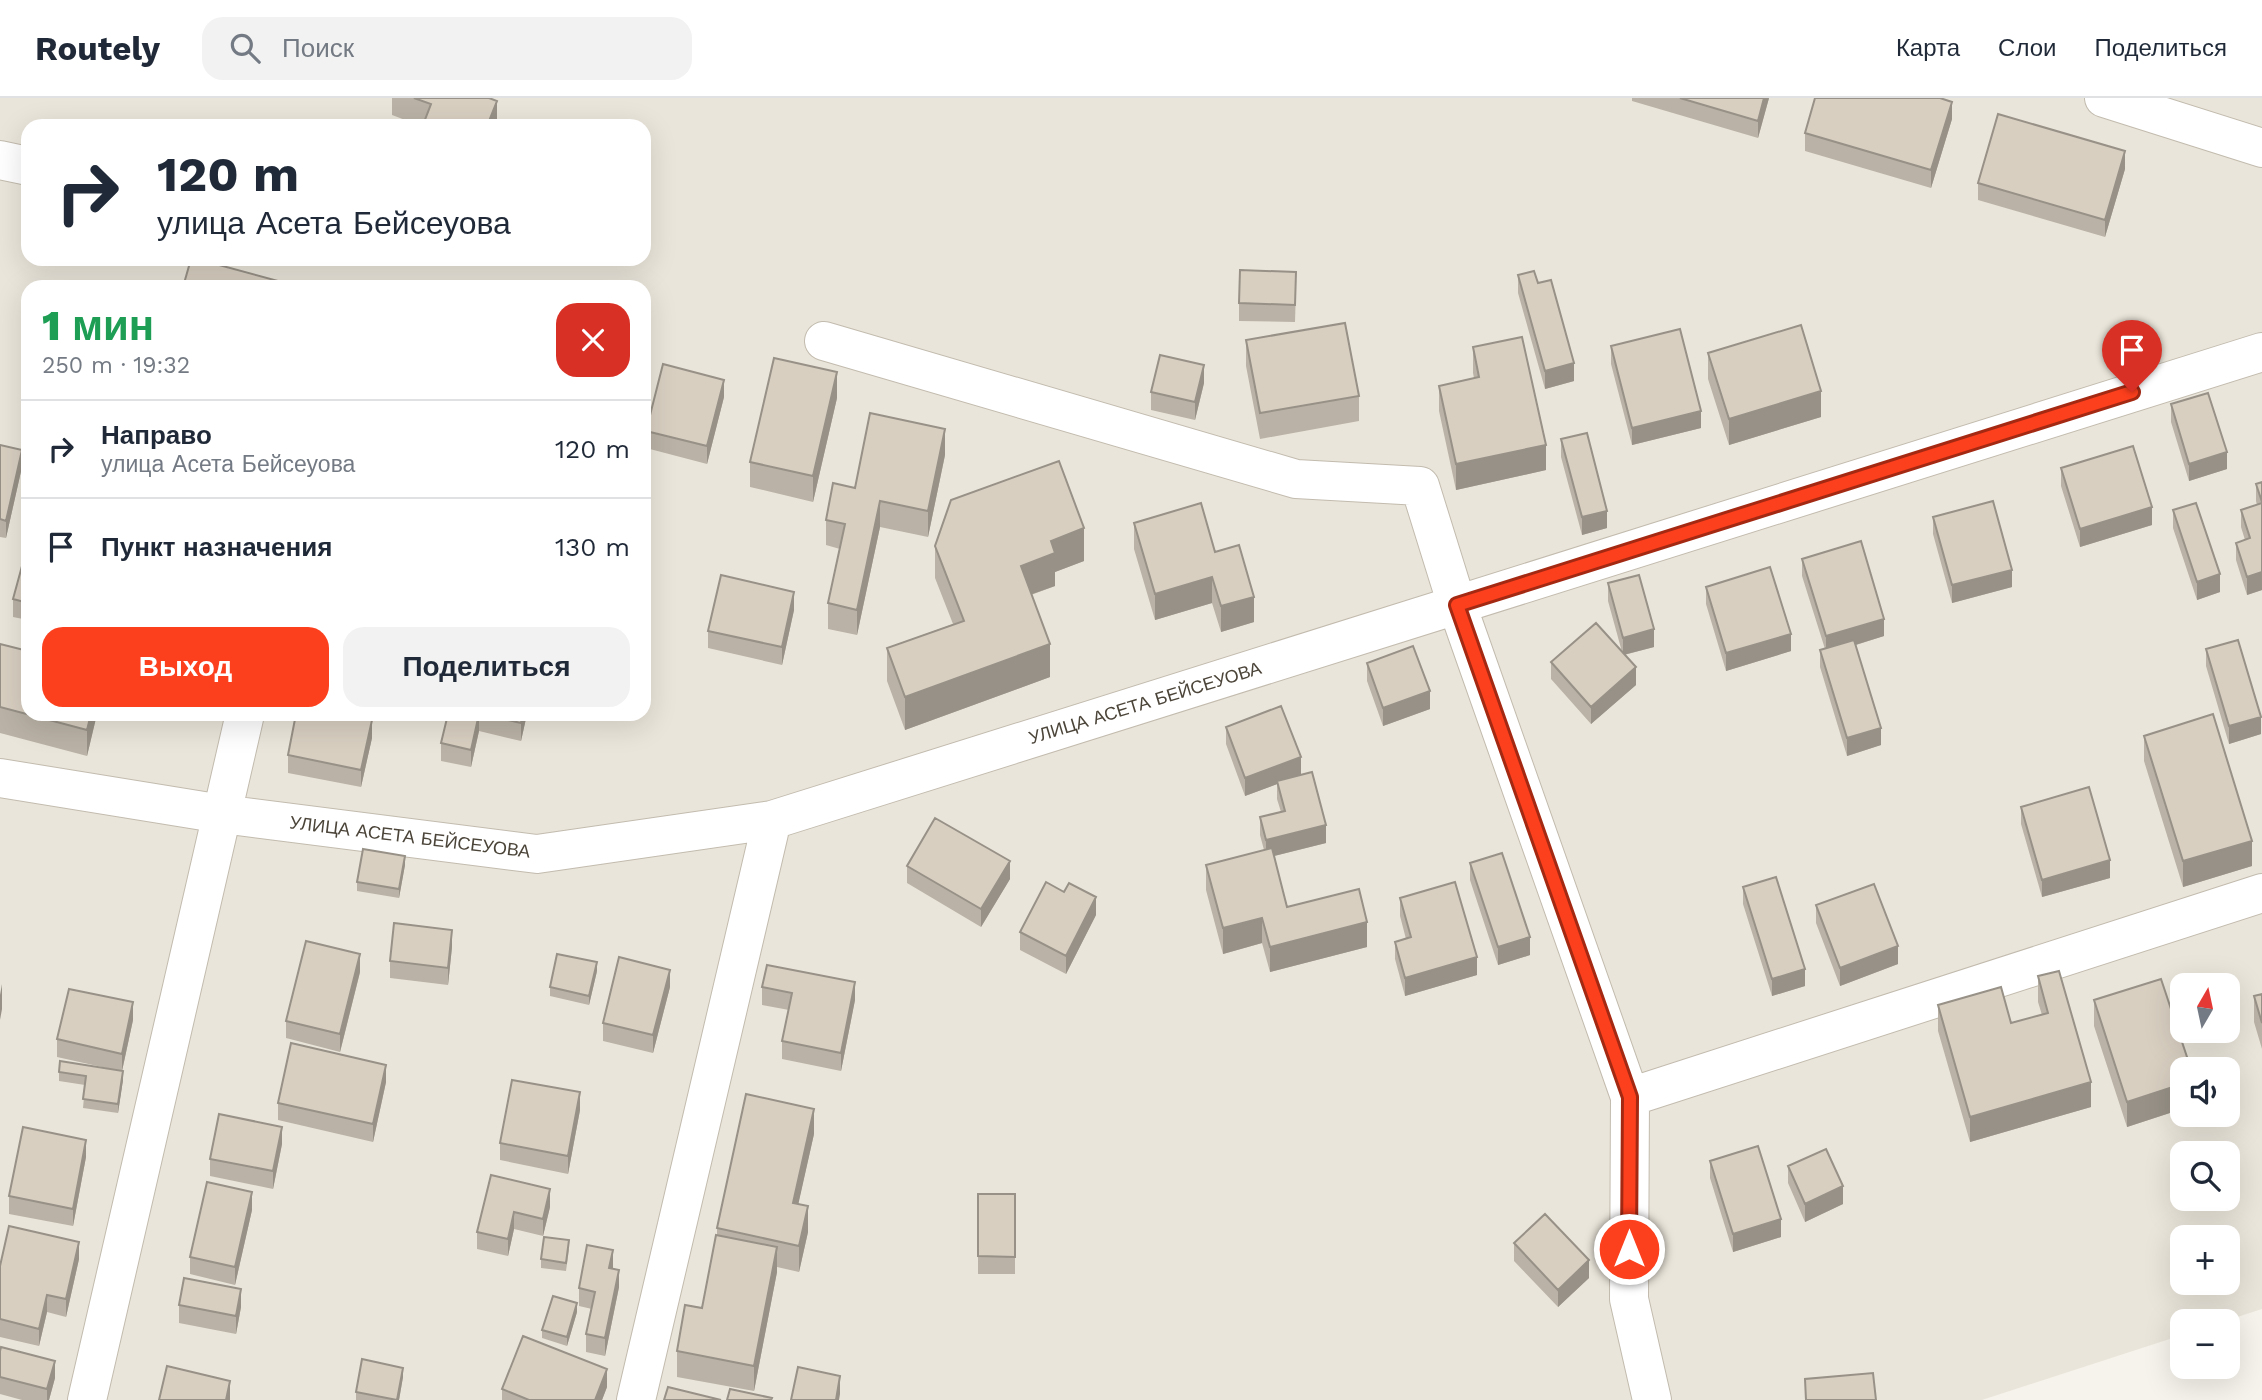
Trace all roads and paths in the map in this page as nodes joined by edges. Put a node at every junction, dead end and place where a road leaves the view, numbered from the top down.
1 (2104, 98) edge
2 (2262, 148) edge
3 (0, 160) edge
4 (21, 164) edge
5 (824, 341) dead end
6 (2262, 352) edge
7 (1457, 605) junction
8 (243, 721) edge
9 (0, 778) edge
10 (222, 814) junction
11 (772, 820) junction
12 (2262, 893) edge
13 (1630, 1097) junction
14 (87, 1400) edge
15 (636, 1400) edge
16 (1652, 1400) edge

1 - 2 street
3 - 4 street
5 - 7 street
6 - 7 street, УЛИЦА АСЕТА БЕЙСЕУОВА
7 - 11 street, УЛИЦА АСЕТА БЕЙСЕУОВА
7 - 13 street
8 - 10 street
9 - 10 street, УЛИЦА АСЕТА БЕЙСЕУОВА
10 - 11 street, УЛИЦА АСЕТА БЕЙСЕУОВА
10 - 14 street
11 - 15 street
12 - 13 street
13 - 16 street

